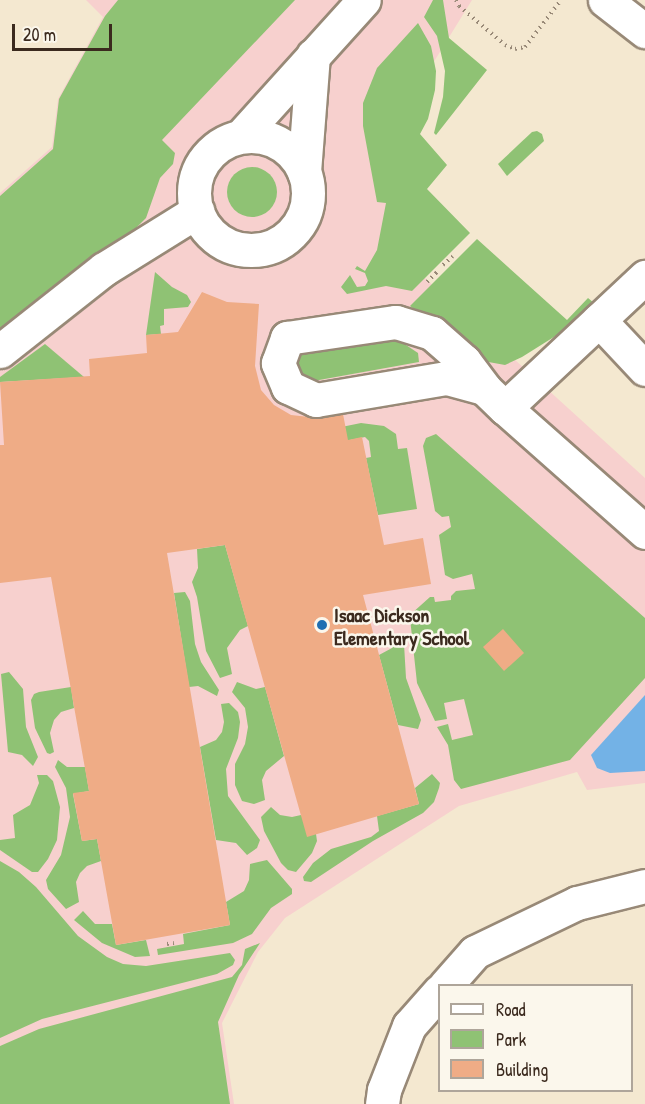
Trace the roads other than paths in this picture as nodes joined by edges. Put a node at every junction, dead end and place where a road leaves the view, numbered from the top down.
1 (364, 0) edge
2 (604, 0) edge
3 (645, 31) edge
4 (313, 55) junction
5 (241, 136) junction
6 (304, 172) junction
7 (196, 211) junction
8 (645, 277) edge
9 (599, 320) junction
10 (0, 351) edge
11 (645, 369) edge
12 (494, 398) junction
13 (645, 532) edge
14 (645, 886) edge
15 (447, 984) edge
16 (438, 993) edge
17 (382, 1104) edge

1 - 4 street
2 - 3 street
4 - 5 street
4 - 6 street
5 - 6 street
5 - 7 street
6 - 7 street
7 - 10 street
8 - 9 street
9 - 11 street
9 - 12 street
12 - 12 street
12 - 13 street
14 - 15 street
16 - 17 street

